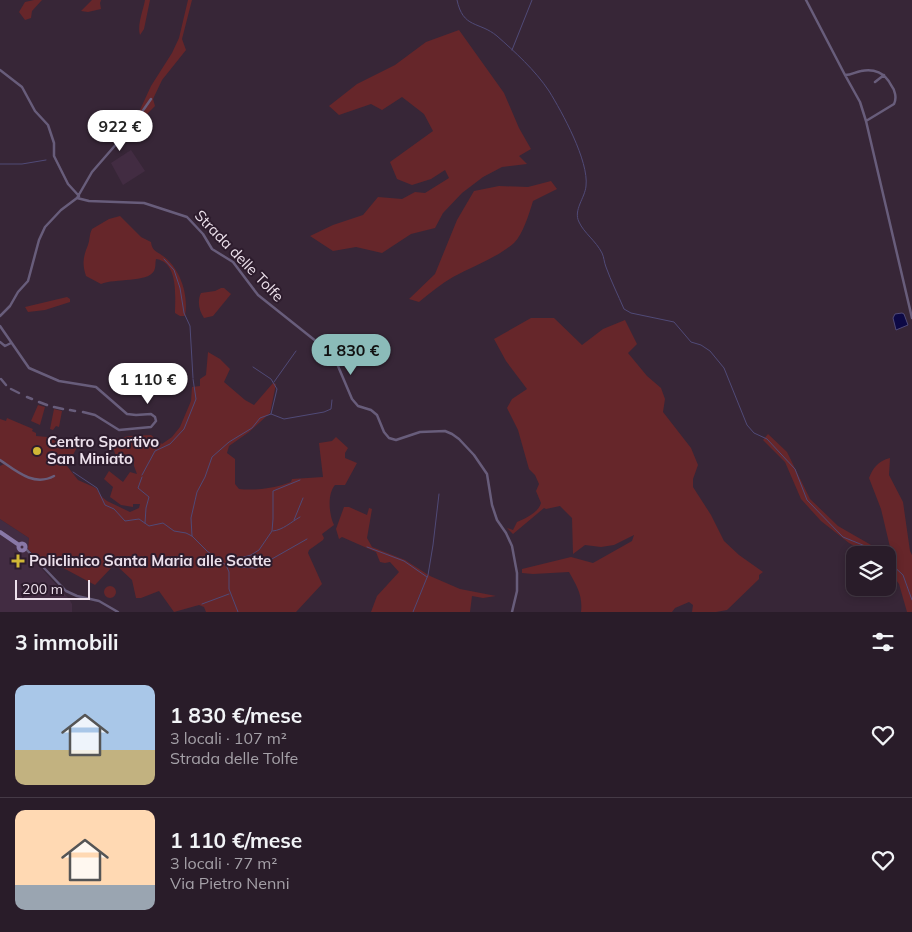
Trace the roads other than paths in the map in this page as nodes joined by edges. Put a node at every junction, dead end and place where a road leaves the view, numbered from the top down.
1 (806, 0) edge
2 (0, 70) edge
3 (884, 74) junction
4 (845, 75) junction
5 (875, 82) dead end
6 (151, 99) dead end
7 (866, 121) junction
8 (78, 197) junction
9 (0, 316) edge
10 (912, 318) edge
11 (0, 326) edge
12 (0, 342) edge
13 (11, 343) junction
14 (1, 378) edge
15 (6, 385) dead end
16 (11, 389) dead end
17 (19, 394) dead end
18 (27, 397) dead end
19 (32, 399) dead end
20 (39, 402) dead end
21 (47, 405) dead end
22 (54, 407) dead end
23 (63, 409) dead end
24 (70, 410) dead end
25 (75, 411) dead end
26 (83, 412) dead end
27 (0, 460) edge
28 (54, 476) dead end
29 (0, 532) edge
30 (25, 548) joint
31 (118, 612) edge
32 (512, 612) edge

1 - 4 street
2 - 8 street
3 - 4 street
3 - 5 street
3 - 7 street
4 - 7 street
6 - 8 street
7 - 10 street
8 - 9 street
8 - 32 street, Strada delle Tolfe
11 - 13 street
12 - 13 street
13 - 26 street
14 - 15 street
16 - 17 street
18 - 19 street
20 - 21 street
22 - 23 street
24 - 25 street
27 - 28 street
29 - 30 street
30 - 31 street

